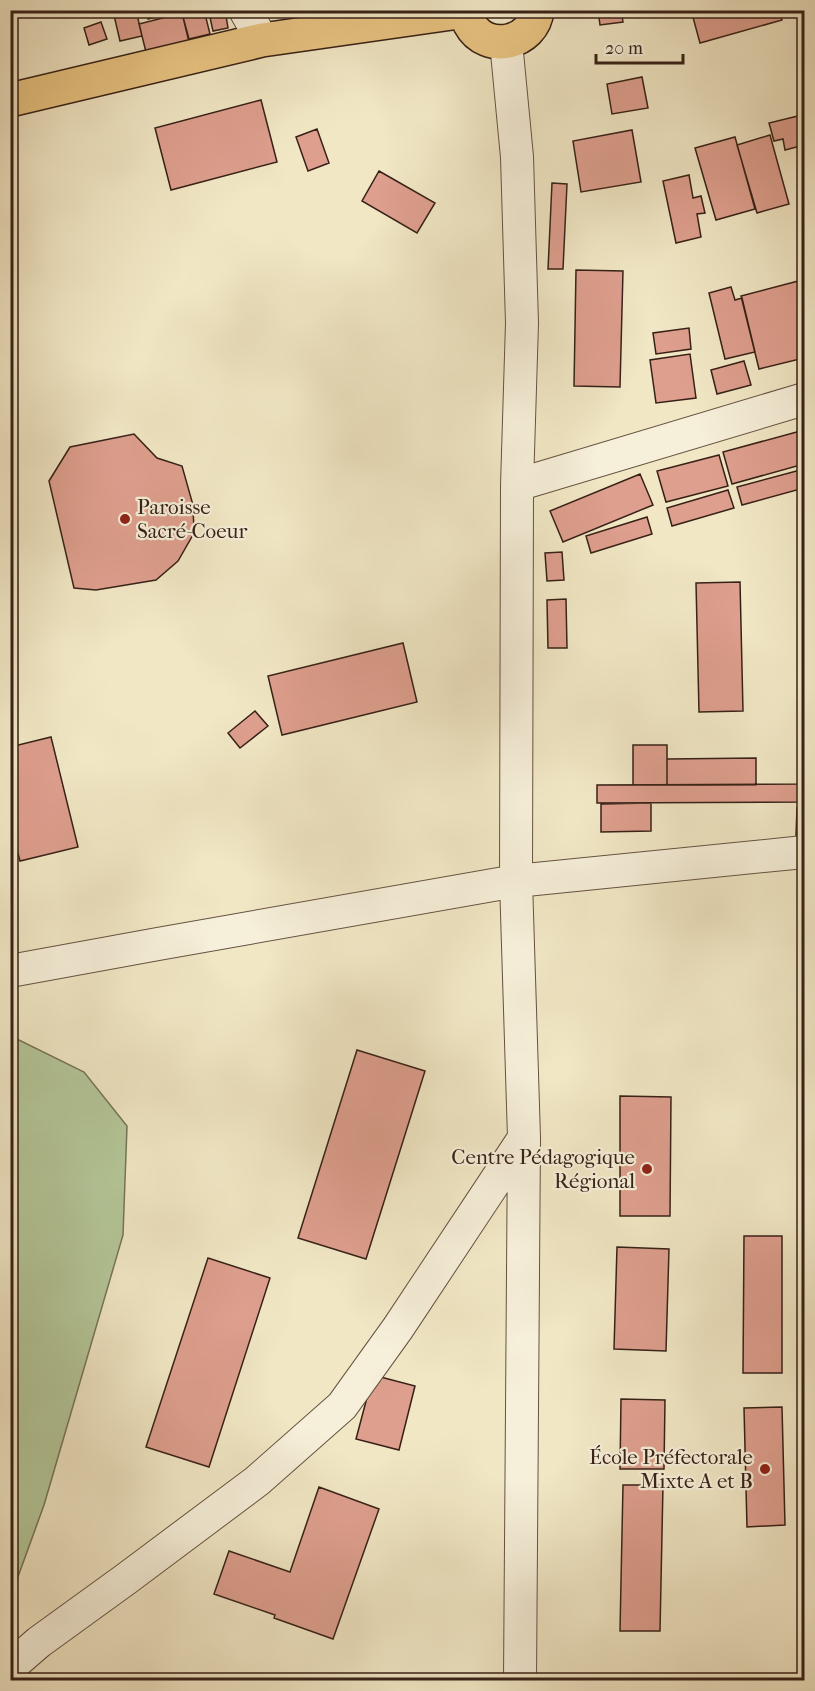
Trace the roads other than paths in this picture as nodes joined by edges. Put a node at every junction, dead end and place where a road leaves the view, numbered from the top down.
1 (245, 10) edge
2 (537, 10) edge
3 (466, 11) edge
4 (262, 40) junction
5 (506, 42) junction
6 (10, 100) edge
7 (804, 399) edge
8 (517, 485) junction
9 (804, 852) edge
10 (516, 881) junction
11 (10, 972) edge
12 (524, 1138) junction
13 (10, 1667) edge
14 (520, 1680) edge

1 - 4 street
2 - 5 main road
3 - 4 main road
3 - 5 main road
4 - 6 main road
5 - 8 street
7 - 8 street
8 - 10 street
9 - 10 street
10 - 11 street
10 - 12 street
12 - 13 street
12 - 14 street

